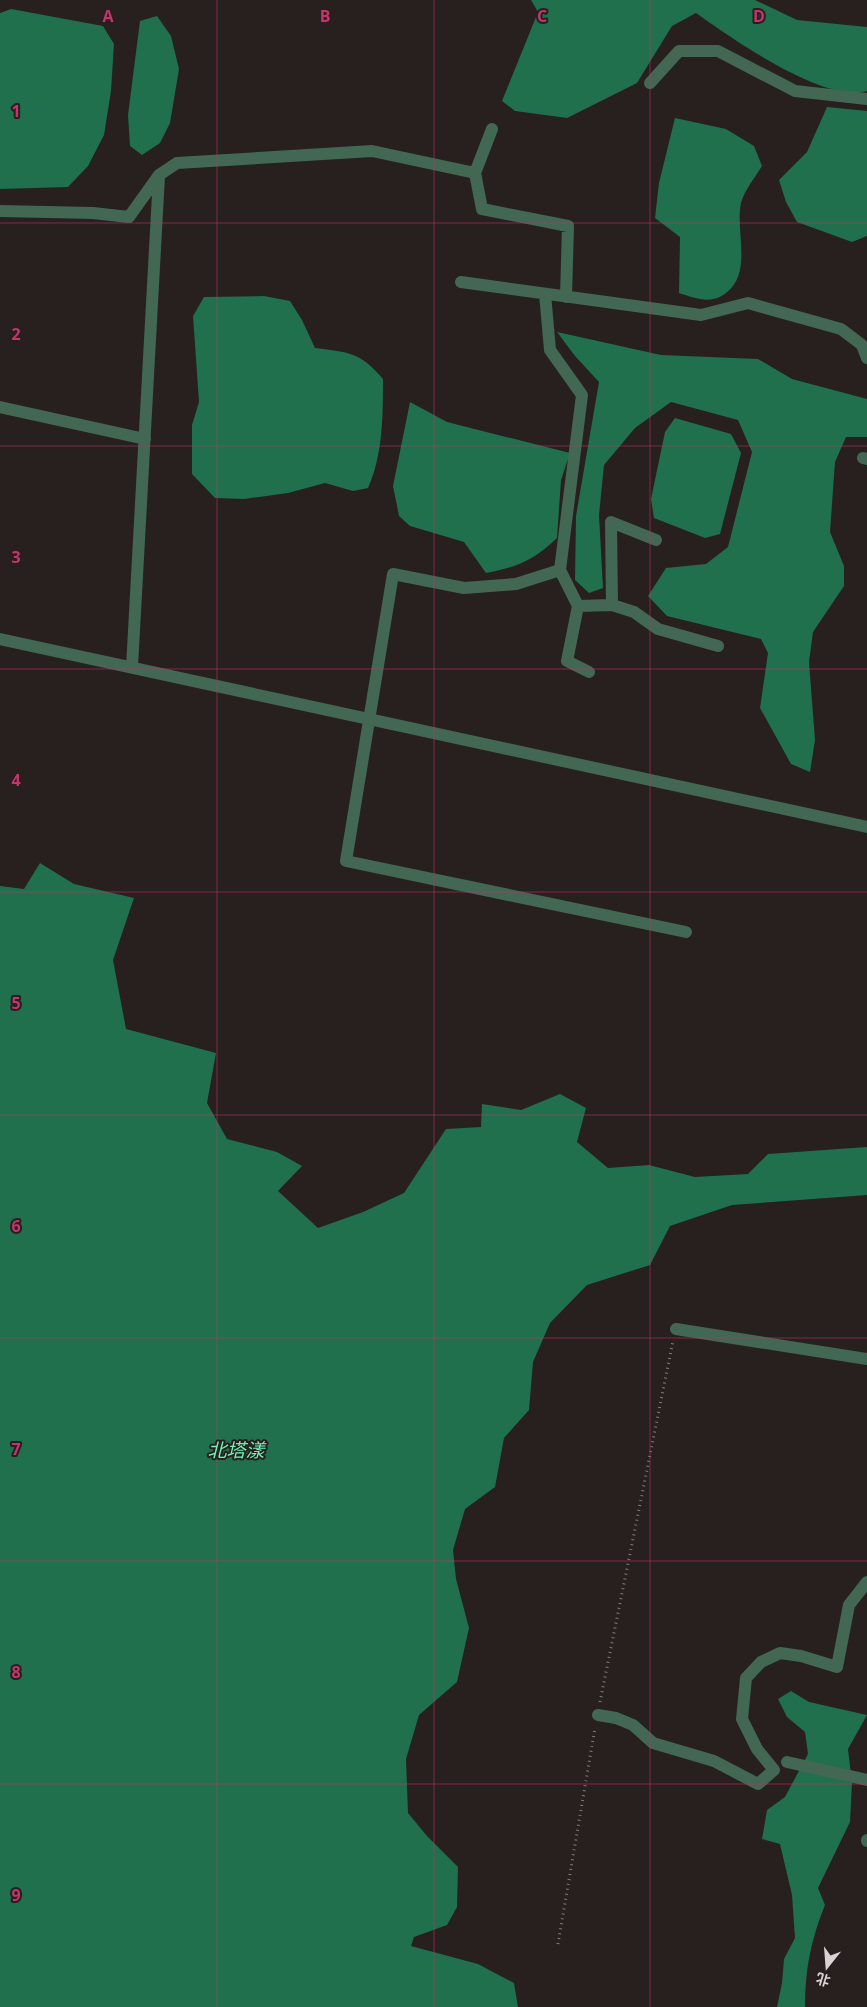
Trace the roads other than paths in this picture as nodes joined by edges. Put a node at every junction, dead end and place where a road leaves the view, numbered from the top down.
1 (650, 84) dead end
2 (867, 99) edge
3 (492, 129) dead end
4 (475, 173) junction
5 (159, 175) junction
6 (0, 211) edge
7 (461, 282) dead end
8 (545, 294) junction
9 (566, 297) junction
10 (867, 358) edge
11 (0, 407) edge
12 (144, 439) junction
13 (656, 540) dead end
14 (560, 570) junction
15 (612, 605) junction
16 (578, 606) junction
17 (0, 639) edge
18 (718, 646) dead end
19 (132, 668) junction
20 (588, 672) dead end
21 (369, 720) junction
22 (867, 827) edge
23 (686, 932) dead end
24 (676, 1329) road end
25 (867, 1359) edge
26 (867, 1582) edge
27 (598, 1715) road end
28 (787, 1762) dead end
29 (862, 1778) edge

1 - 2 street
3 - 4 street
4 - 5 street
4 - 9 street
5 - 6 street
5 - 12 street
7 - 8 street
8 - 9 street
8 - 14 street
9 - 10 street
11 - 12 street
12 - 19 street
13 - 15 street
14 - 16 street
14 - 21 street
15 - 16 street
15 - 18 street
16 - 20 street
17 - 19 street
19 - 21 street
21 - 22 street
21 - 23 street
24 - 25 street
26 - 27 street
28 - 29 street

